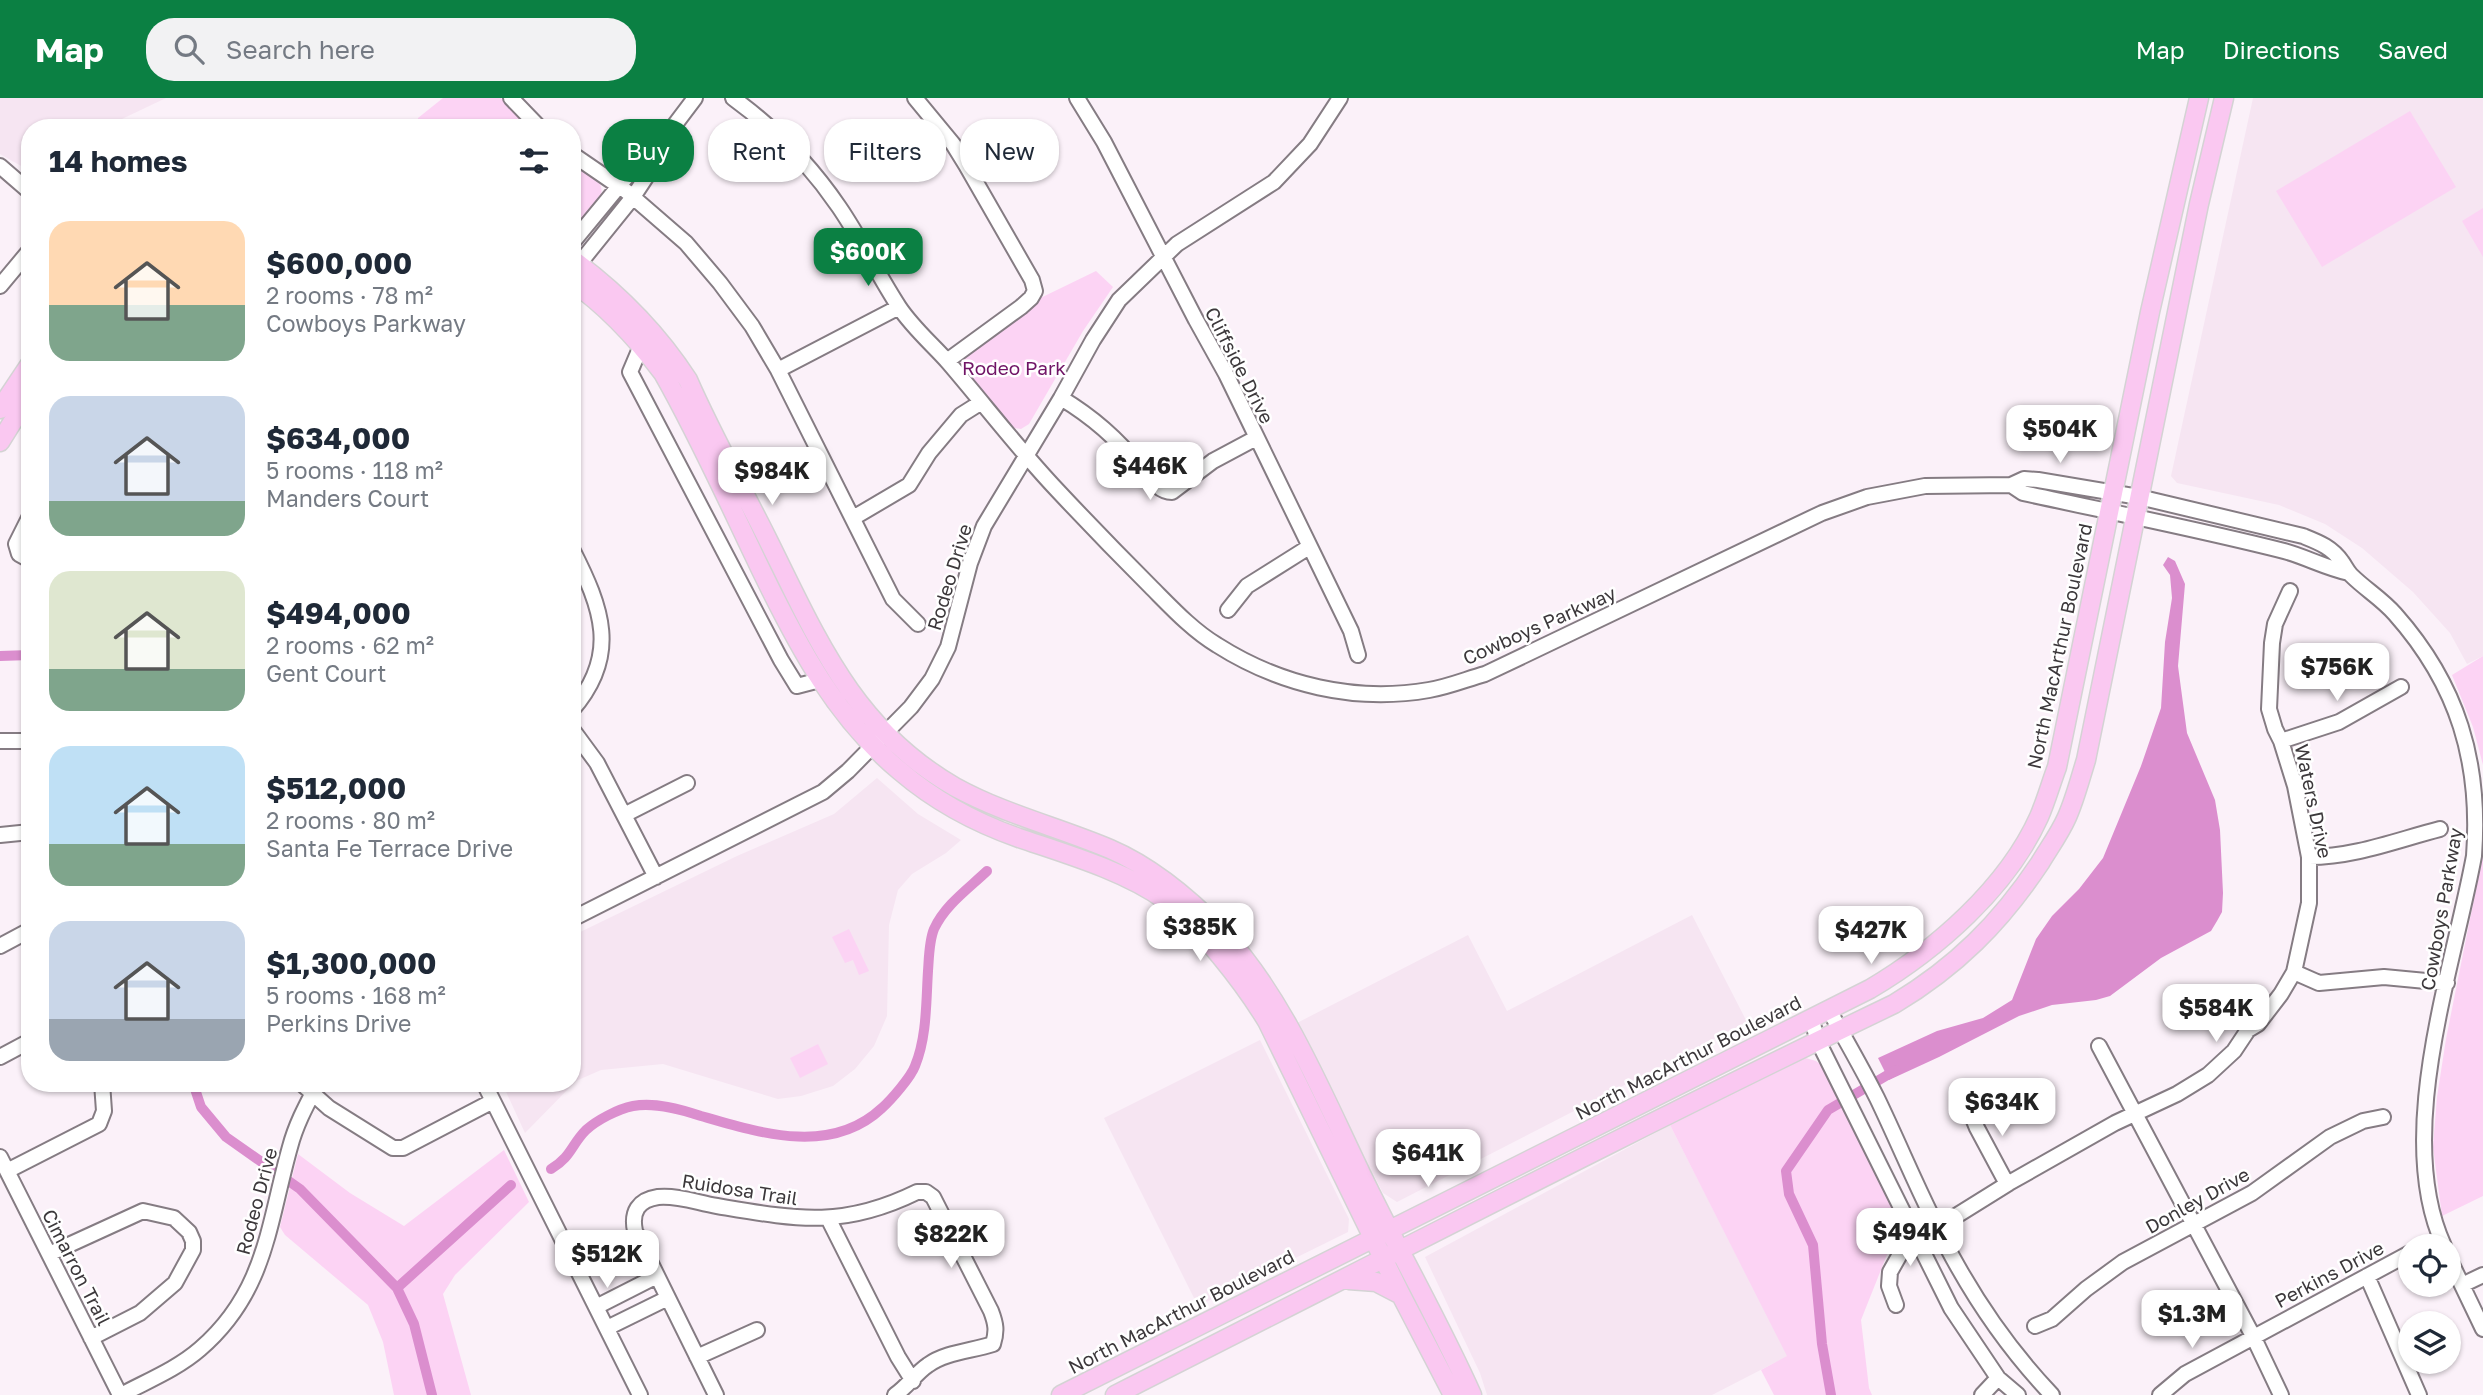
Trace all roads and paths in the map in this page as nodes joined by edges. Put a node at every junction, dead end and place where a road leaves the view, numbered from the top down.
1 (511, 98) edge
2 (695, 98) edge
3 (733, 98) edge
4 (915, 98) edge
5 (1077, 98) edge
6 (1340, 98) edge
7 (2199, 98) edge
8 (2221, 99) edge
9 (531, 119) edge
10 (680, 119) edge
11 (581, 160) edge
12 (0, 166) edge
13 (621, 182) edge
14 (643, 182) edge
15 (21, 184) edge
16 (618, 186) junction
17 (633, 197) junction
18 (581, 232) edge
19 (581, 255) edge
20 (1163, 256) junction
21 (21, 261) edge
22 (581, 268) edge
23 (0, 286) edge
24 (581, 289) edge
25 (899, 307) junction
26 (641, 346) junction
27 (947, 361) junction
28 (778, 370) junction
29 (21, 377) edge
30 (1061, 398) junction
31 (688, 402) junction
32 (980, 403) junction
33 (21, 408) edge
34 (0, 409) edge
35 (1256, 438) junction
36 (0, 442) edge
37 (1025, 456) junction
38 (2011, 485) junction
39 (2113, 492) junction
40 (2139, 497) junction
41 (2110, 510) junction
42 (2135, 515) junction
43 (853, 518) junction
44 (21, 534) edge
45 (1309, 547) junction
46 (21, 555) edge
47 (780, 565) junction
48 (581, 567) edge
49 (763, 573) junction
50 (2349, 573) junction
51 (2290, 591) dead end
52 (1228, 610) dead end
53 (918, 624) dead end
54 (1358, 655) dead end
55 (820, 680) junction
56 (2401, 687) dead end
57 (581, 700) edge
58 (879, 740) junction
59 (0, 741) edge
60 (21, 741) edge
61 (581, 741) edge
62 (2281, 741) junction
63 (687, 783) dead end
64 (624, 815) junction
65 (2440, 829) dead end
66 (21, 833) edge
67 (0, 835) edge
68 (2309, 857) junction
69 (656, 877) junction
70 (1177, 901) junction
71 (581, 914) edge
72 (21, 935) edge
73 (0, 946) edge
74 (2294, 972) junction
75 (2447, 983) junction
76 (1829, 1010) junction
77 (1811, 1018) junction
78 (1840, 1030) junction
79 (1818, 1041) junction
80 (1287, 1043) junction
81 (21, 1046) edge
82 (2099, 1046) dead end
83 (0, 1057) edge
84 (103, 1092) edge
85 (313, 1092) edge
86 (317, 1092) edge
87 (488, 1092) edge
88 (493, 1101) junction
89 (1968, 1106) dead end
90 (2136, 1114) junction
91 (2383, 1117) dead end
92 (1589, 1130) junction
93 (1600, 1150) junction
94 (0, 1157) edge
95 (7, 1171) junction
96 (2007, 1184) junction
97 (828, 1219) junction
98 (2195, 1224) junction
99 (1939, 1227) junction
100 (1390, 1230) junction
101 (2440, 1234) edge
102 (1373, 1238) junction
103 (1917, 1241) junction
104 (1401, 1252) junction
105 (49, 1254) junction
106 (2398, 1259) edge
107 (1384, 1261) junction
108 (2483, 1275) edge
109 (657, 1276) junction
110 (2367, 1276) junction
111 (1345, 1280) junction
112 (2462, 1285) joint
113 (1401, 1295) junction
114 (668, 1298) junction
115 (1896, 1305) dead end
116 (596, 1307) junction
117 (2035, 1326) dead end
118 (607, 1328) junction
119 (2483, 1329) edge
120 (757, 1330) dead end
121 (2253, 1336) junction
122 (91, 1338) junction
123 (697, 1357) junction
124 (1998, 1378) junction
125 (914, 1381) junction
126 (120, 1395) edge
127 (640, 1395) edge
128 (716, 1395) edge
129 (895, 1395) edge
130 (1060, 1395) edge
131 (1115, 1395) edge
132 (1452, 1395) edge
133 (1472, 1395) edge
134 (1982, 1395) edge
135 (2018, 1395) edge
136 (2052, 1395) edge
137 (2161, 1395) edge
138 (2281, 1395) edge
139 (2419, 1395) edge

1 - 9 street
2 - 10 street
3 - 25 street, Cowboys Parkway
4 - 27 street
5 - 20 street, Cliffside Drive
6 - 20 street, Rodeo Drive
7 - 39 main road, North MacArthur Boulevard
8 - 40 main road
11 - 16 street
12 - 15 street
13 - 16 street
14 - 17 street
16 - 17 street
16 - 18 street
17 - 19 street
17 - 28 street
20 - 30 street, Rodeo Drive
20 - 35 street, Cliffside Drive
21 - 23 street
22 - 31 main road
24 - 26 main road
25 - 27 street, Cowboys Parkway
25 - 28 street
26 - 31 main road
26 - 55 street
27 - 32 street, Cowboys Parkway
28 - 43 street
29 - 34 main road
30 - 35 street
30 - 37 street, Rodeo Drive
31 - 47 main road
31 - 49 main road
32 - 37 street, Cowboys Parkway
32 - 43 street
33 - 36 main road
35 - 45 street, Cliffside Drive
37 - 38 street, Cowboys Parkway
37 - 58 street, Rodeo Drive
38 - 39 street, Cowboys Parkway
38 - 41 street, Cowboys Parkway
39 - 40 street, Cowboys Parkway
39 - 41 main road, North MacArthur Boulevard
40 - 42 main road
40 - 50 street, Cowboys Parkway
41 - 42 street, Cowboys Parkway
41 - 76 main road, North MacArthur Boulevard
42 - 50 street, Cowboys Parkway
42 - 78 main road
43 - 53 street
44 - 46 street
45 - 52 street
45 - 54 street, Cliffside Drive
47 - 49 main road
47 - 58 main road
48 - 57 street
49 - 55 main road
50 - 75 street, Cowboys Parkway
51 - 62 street, Waters Drive
55 - 58 main road
56 - 62 street
58 - 69 street, Rodeo Drive
58 - 70 main road
58 - 70 main road
59 - 60 street
61 - 64 street
62 - 68 street, Waters Drive
63 - 64 street
64 - 69 street
65 - 68 street
66 - 67 street
68 - 74 street, Waters Drive
69 - 71 street, Rodeo Drive
70 - 80 main road
72 - 73 street
74 - 75 street
74 - 90 street, Waters Drive
75 - 101 street, Cowboys Parkway
76 - 77 main road, North MacArthur Boulevard
76 - 78 street
77 - 79 street
77 - 92 main road, North MacArthur Boulevard
78 - 79 main road
78 - 99 street
79 - 93 main road
79 - 103 street
80 - 100 main road
80 - 102 main road
81 - 83 street
82 - 90 street
84 - 95 street
85 - 126 street, Rodeo Drive
86 - 88 street
87 - 88 street
88 - 116 street
89 - 96 street
90 - 96 street, Waters Drive
90 - 98 street
91 - 98 street, Donley Drive
92 - 93 main road
92 - 100 main road, North MacArthur Boulevard
93 - 104 main road
94 - 95 street, Cimarron Trail
95 - 105 street, Cimarron Trail
96 - 99 street, Waters Drive
97 - 109 street, Ruidosa Trail
97 - 125 street
97 - 125 street, Ruidosa Trail
98 - 117 street, Donley Drive
98 - 121 street
99 - 103 street, Waters Drive
99 - 136 street
100 - 102 main road, North MacArthur Boulevard
100 - 104 main road
102 - 107 main road
102 - 130 main road, North MacArthur Boulevard
103 - 115 street, Waters Drive
103 - 124 street
104 - 107 main road
104 - 133 main road
105 - 122 street, Cimarron Trail
105 - 122 street
106 - 110 street, Perkins Drive
107 - 111 main road
107 - 113 main road
108 - 112 street
109 - 114 street
109 - 116 street
110 - 121 street, Perkins Drive
110 - 139 street
111 - 113 main road
111 - 131 main road
112 - 119 street
113 - 132 main road
114 - 118 street
114 - 123 street
116 - 118 street
118 - 127 street
120 - 123 street
121 - 137 street, Perkins Drive
121 - 138 street
122 - 126 street, Cimarron Trail
123 - 128 street
124 - 134 street
124 - 135 street
125 - 129 street

